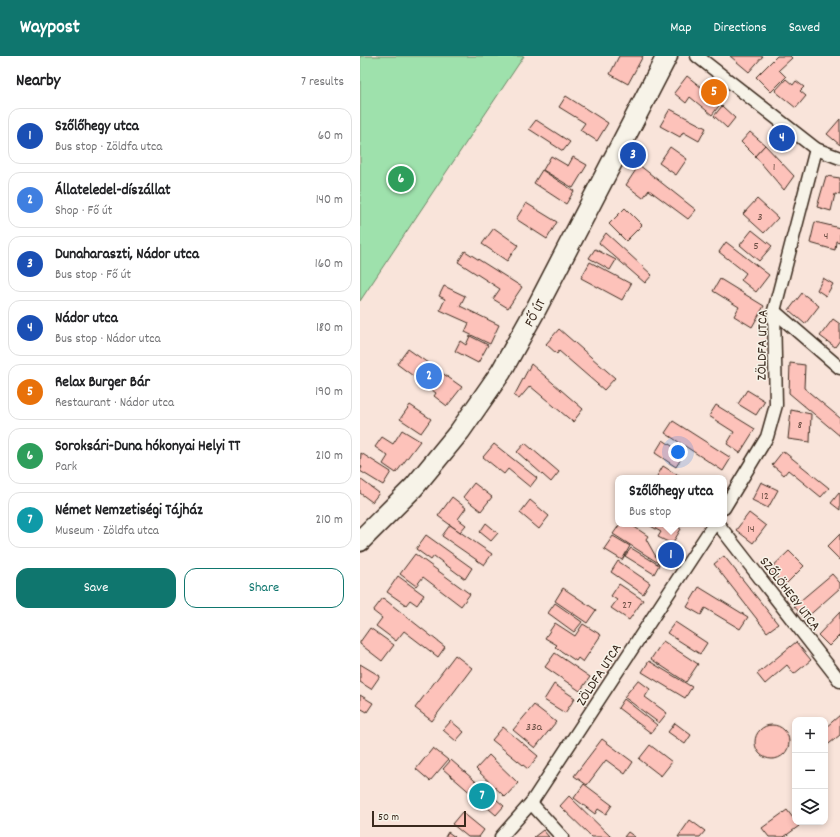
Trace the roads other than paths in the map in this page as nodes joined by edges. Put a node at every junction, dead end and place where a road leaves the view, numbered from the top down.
1 (667, 56) edge
2 (697, 56) edge
3 (816, 150) junction
4 (840, 158) edge
5 (774, 311) junction
6 (840, 368) edge
7 (727, 503) edge
8 (712, 527) edge
9 (720, 527) edge
10 (360, 541) edge
11 (840, 681) edge
12 (531, 803) junction
13 (501, 837) edge
14 (562, 837) edge

1 - 10 main road, FŐ ÚT
2 - 3 street
3 - 4 street
3 - 5 street, ZÖLDFA UTCA
5 - 6 street
5 - 7 street, ZÖLDFA UTCA
8 - 12 street, ZÖLDFA UTCA
9 - 11 street, SZŐLÖHEGY UTCA
12 - 13 street, ZÖLDFA UTCA
12 - 14 street

